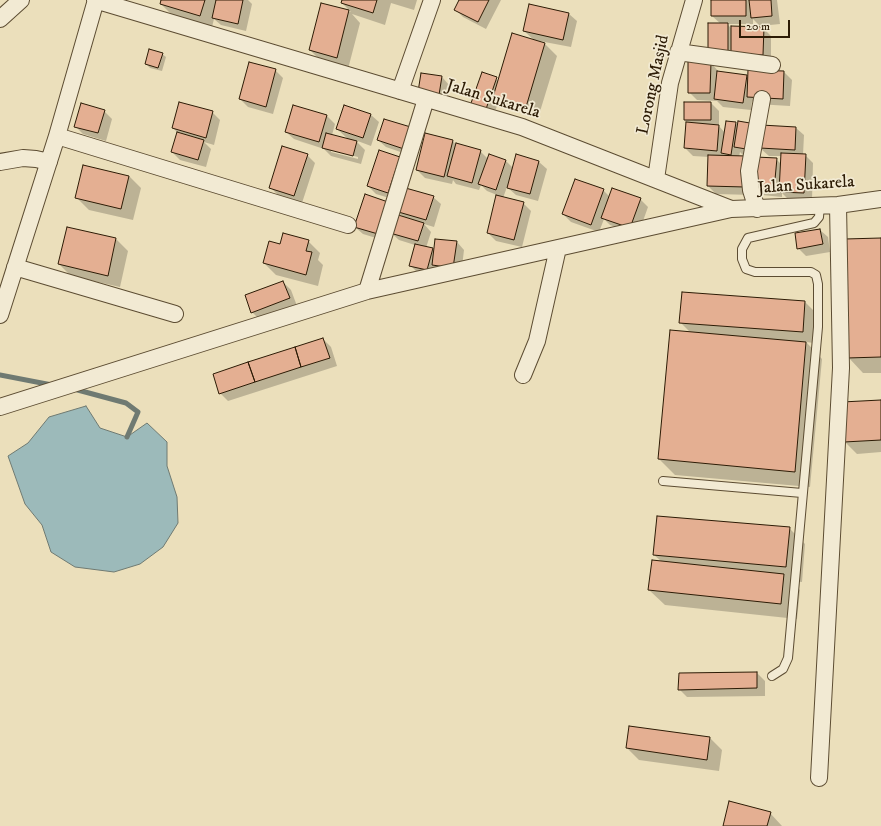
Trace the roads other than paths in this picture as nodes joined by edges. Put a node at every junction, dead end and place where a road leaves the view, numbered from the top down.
1 (21, 0) edge
2 (95, 0) edge
3 (432, 0) edge
4 (694, 0) edge
5 (0, 19) edge
6 (678, 52) junction
7 (772, 65) dead end
8 (400, 91) junction
9 (426, 99) junction
10 (762, 99) dead end
11 (56, 136) junction
12 (0, 162) edge
13 (48, 162) junction
14 (656, 179) junction
15 (881, 199) edge
16 (820, 205) junction
17 (838, 205) junction
18 (731, 209) junction
19 (757, 209) junction
20 (348, 225) dead end
21 (558, 248) junction
22 (15, 267) junction
23 (367, 291) junction
24 (175, 314) dead end
25 (0, 315) edge
26 (523, 376) dead end
27 (0, 407) edge
28 (663, 481) dead end
29 (802, 493) junction
30 (772, 676) dead end
31 (818, 778) dead end

1 - 5 street
2 - 8 street, Jalan Sukarela
2 - 11 street
3 - 8 street
4 - 6 street, Lorong Masjid
6 - 7 street
6 - 14 street, Lorong Masjid
8 - 9 street, Jalan Sukarela
9 - 14 street, Jalan Sukarela
9 - 23 street
10 - 19 street
11 - 13 street
11 - 20 street
12 - 13 street
13 - 22 street
14 - 18 street, Jalan Sukarela
15 - 17 street, Jalan Sukarela
16 - 17 street, Jalan Sukarela
16 - 19 street, Jalan Sukarela
16 - 29 lane
17 - 31 street
18 - 19 street, Jalan Sukarela
18 - 21 street
21 - 23 street
21 - 26 street
22 - 24 street
22 - 25 street
23 - 27 street
28 - 29 lane
29 - 30 lane

